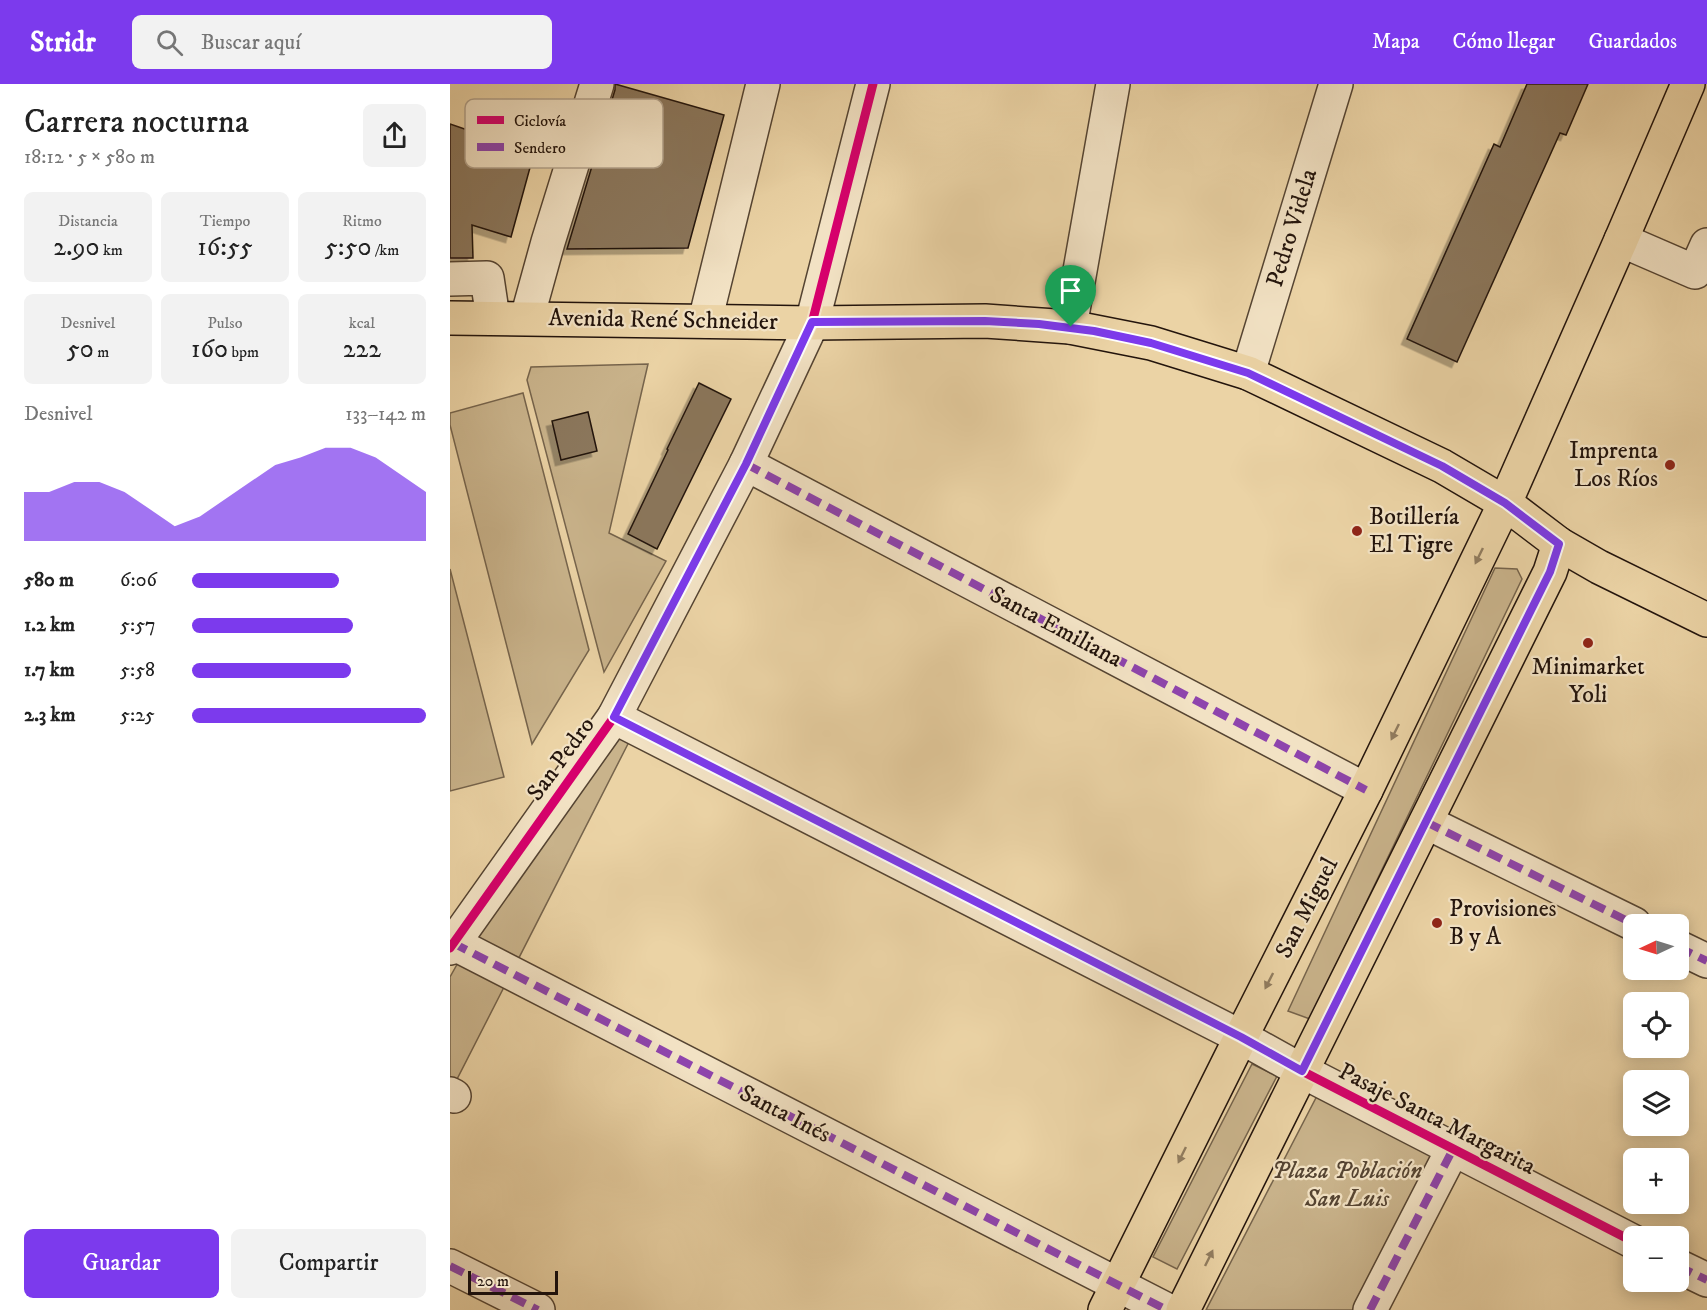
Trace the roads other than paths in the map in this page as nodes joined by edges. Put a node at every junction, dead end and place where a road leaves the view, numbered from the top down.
1 (597, 84) edge
2 (763, 84) edge
3 (873, 84) edge
4 (1113, 84) edge
5 (1336, 84) edge
6 (1688, 84) edge
7 (592, 99) edge
8 (571, 168) edge
9 (1621, 240) junction
10 (1707, 245) edge
11 (450, 279) edge
12 (450, 318) edge
13 (492, 318) junction
14 (527, 318) junction
15 (705, 321) junction
16 (812, 322) junction
17 (1071, 327) junction
18 (1248, 373) junction
19 (746, 464) junction
20 (1505, 503) junction
21 (1559, 544) junction
22 (1707, 620) edge
23 (614, 717) junction
24 (1366, 790) junction
25 (1426, 822) junction
26 (1623, 919) edge
27 (451, 946) edge
28 (1689, 952) edge
29 (1707, 961) edge
30 (1241, 1037) junction
31 (1302, 1071) junction
32 (1453, 1149) junction
33 (1623, 1236) edge
34 (450, 1266) edge
35 (1689, 1271) edge
36 (1707, 1280) edge
37 (1111, 1297) edge
38 (538, 1310) edge
39 (1167, 1310) edge
40 (1183, 1310) edge
41 (1370, 1310) edge

1 - 7 street
2 - 15 street
3 - 16 street, San Pedro
4 - 17 street
5 - 18 street, Pedro Videla
6 - 9 main road, San Miguel
8 - 14 street
9 - 10 street
9 - 20 main road, San Miguel
11 - 13 street
12 - 13 main road, Avenida René Schneider
13 - 14 main road, Avenida René Schneider
14 - 15 main road, Avenida René Schneider
15 - 16 main road, Avenida René Schneider
16 - 17 main road, Avenida René Schneider
16 - 19 street, San Pedro
17 - 18 main road, Avenida René Schneider
18 - 20 main road, Avenida René Schneider
19 - 23 street, San Pedro
19 - 24 street, Santa Emiliana
20 - 21 main road, Avenida René Schneider
20 -> 24 main road, San Miguel
21 - 22 main road, Avenida René Schneider
21 - 25 main road
23 - 27 street, San Pedro
23 - 30 street, Pasaje Santa Margarita
24 -> 30 main road, San Miguel
25 - 26 street
25 - 31 main road
27 - 37 street, Santa Inés
28 - 29 street
30 - 31 street, Pasaje Santa Margarita
30 -> 37 main road, San Miguel
31 - 32 street, Pasaje Santa Margarita
40 -> 31 main road
32 - 33 street, Pasaje Santa Margarita
32 - 41 street
34 - 38 street
35 - 36 street
37 - 39 street, Santa Inés

